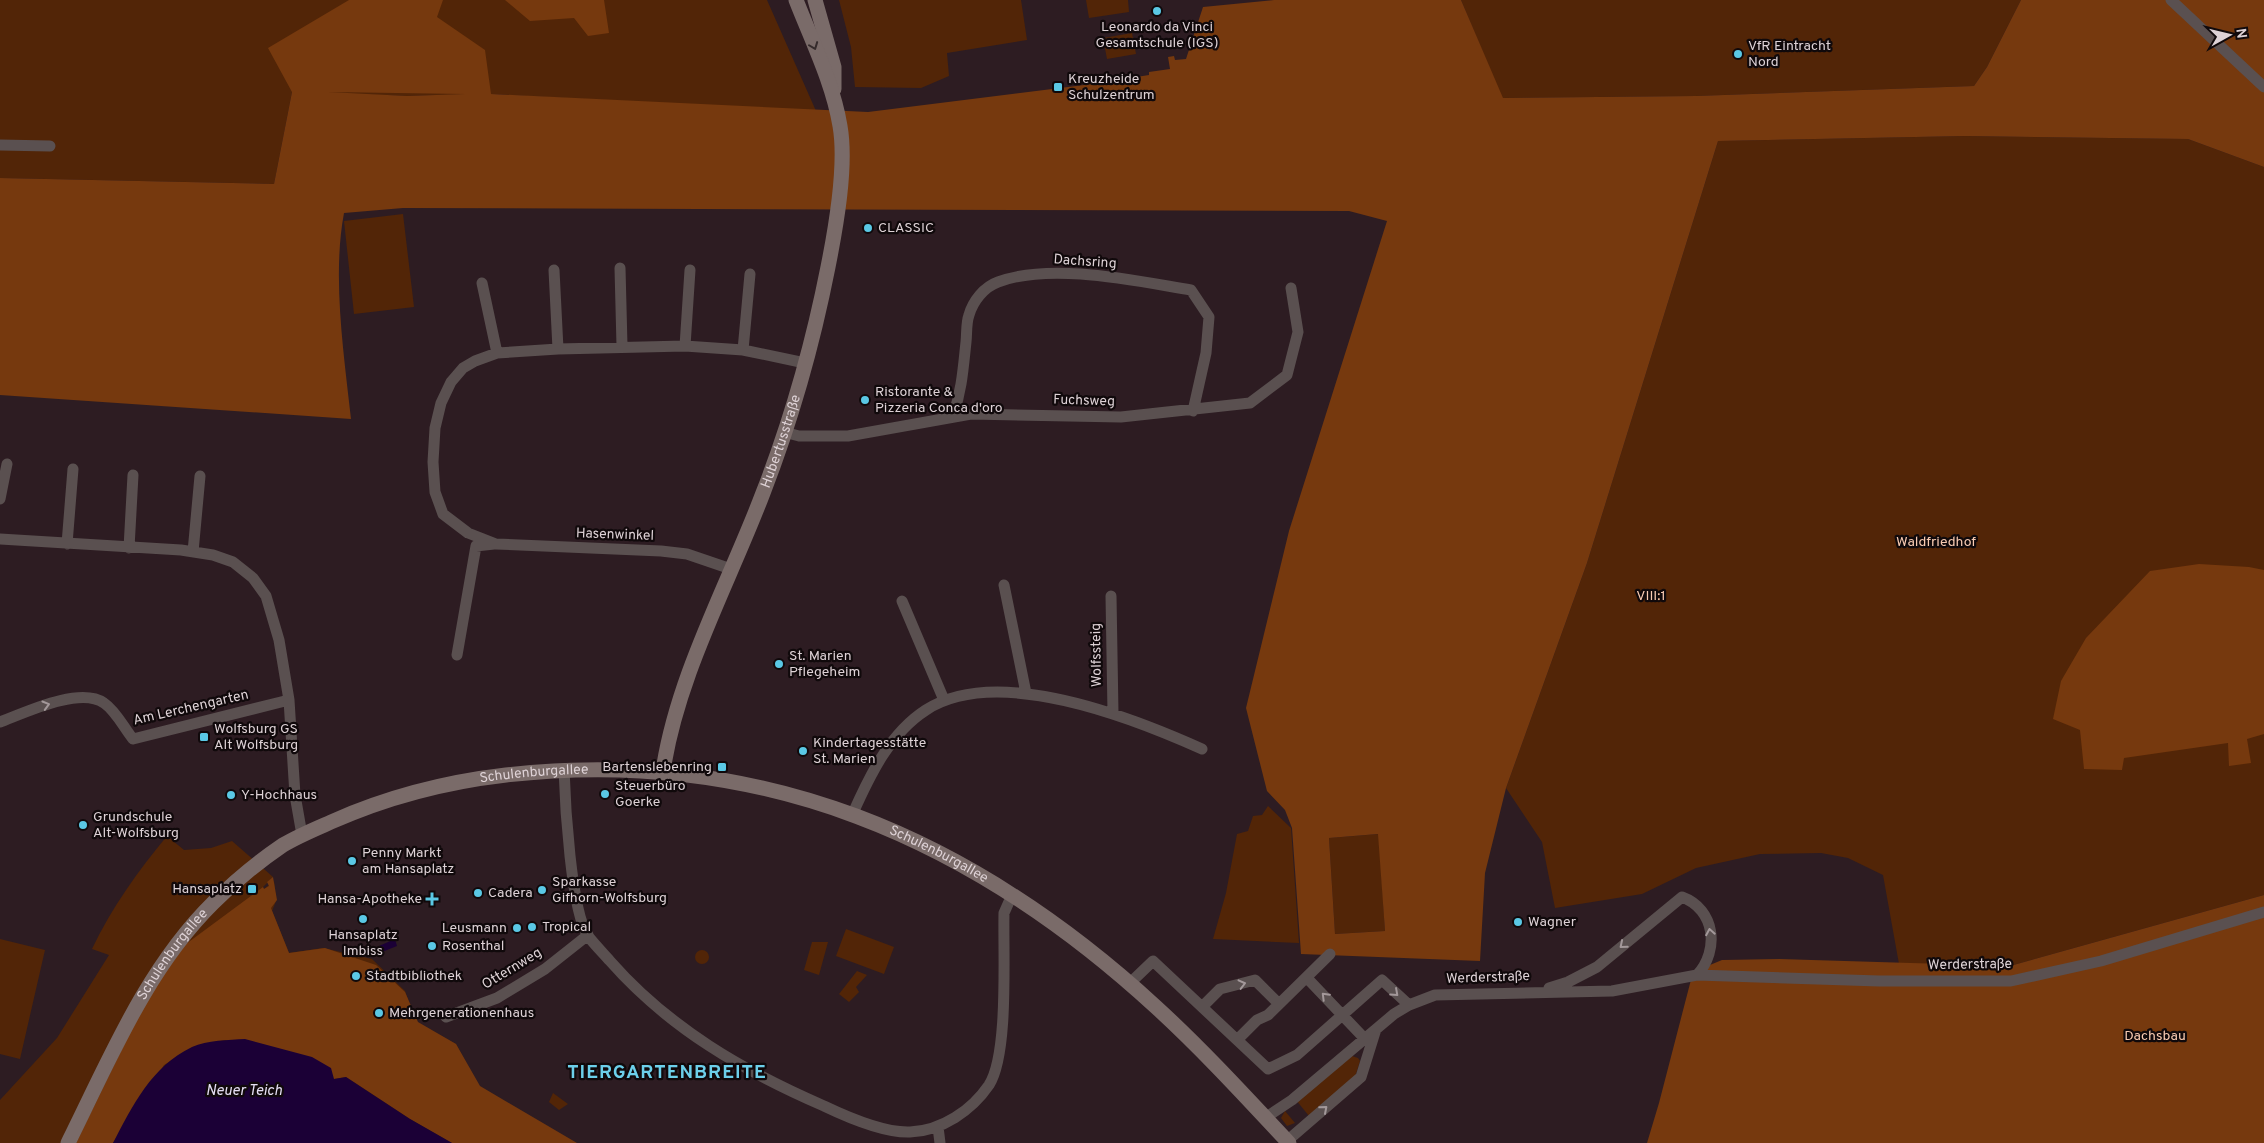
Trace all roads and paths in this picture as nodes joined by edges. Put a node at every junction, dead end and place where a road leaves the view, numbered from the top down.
1 (796, 0) edge
2 (815, 0) edge
3 (2171, 0) edge
4 (2264, 87) edge
5 (834, 98) junction
6 (0, 145) edge
7 (50, 146) dead end
8 (620, 268) dead end
9 (554, 270) dead end
10 (690, 270) dead end
11 (750, 274) dead end
12 (482, 283) dead end
13 (1291, 288) dead end
14 (622, 346) junction
15 (685, 346) junction
16 (558, 349) junction
17 (743, 350) junction
18 (497, 353) junction
19 (804, 363) junction
20 (1193, 411) junction
21 (953, 416) junction
22 (784, 432) junction
23 (7, 464) dead end
24 (73, 469) dead end
25 (134, 475) dead end
26 (200, 476) dead end
27 (0, 499) edge
28 (0, 539) edge
29 (67, 544) junction
30 (496, 544) junction
31 (129, 548) junction
32 (193, 552) junction
33 (731, 569) junction
34 (1004, 585) dead end
35 (1111, 596) dead end
36 (902, 601) dead end
37 (457, 654) dead end
38 (1026, 693) junction
39 (290, 700) junction
40 (944, 700) junction
41 (1113, 713) junction
42 (0, 722) edge
43 (1202, 749) dead end
44 (564, 769) junction
45 (663, 771) junction
46 (853, 813) junction
47 (302, 835) junction
48 (1012, 895) junction
49 (2264, 912) edge
50 (588, 935) junction
51 (1330, 954) dead end
52 (1697, 975) junction
53 (1307, 978) junction
54 (1129, 984) junction
55 (1538, 991) junction
56 (1279, 1004) junction
57 (1410, 1005) junction
58 (1202, 1007) junction
59 (1344, 1015) junction
60 (446, 1017) dead end
61 (1377, 1028) junction
62 (1238, 1039) junction
63 (1365, 1039) junction
64 (1265, 1118) junction
65 (938, 1127) junction
66 (1288, 1142) edge
67 (68, 1143) edge
68 (940, 1143) edge

1 -> 5 street, Hubertusstraße
2 - 5 street, Hubertusstraße
3 - 4 street
5 - 19 street, Hubertusstraße
6 - 7 street
8 - 14 street
9 - 16 street
10 - 15 street
11 - 17 street
12 - 18 street
13 - 20 street, Fuchsweg
14 - 15 street, Hasenwinkel
14 - 16 street, Hasenwinkel
15 - 17 street, Hasenwinkel
16 - 18 street, Hasenwinkel
17 - 19 street, Hasenwinkel
18 - 30 street, Hasenwinkel
19 - 22 street, Hubertusstraße
20 - 21 street, Fuchsweg
20 - 21 street, Dachsring
21 - 22 street, Fuchsweg
22 - 33 street, Hubertusstraße
23 - 27 street
24 - 29 street
25 - 31 street
26 - 32 street
28 - 29 street
29 - 31 street
30 - 33 street, Hasenwinkel
30 - 37 street, Hasenwinkel
31 - 32 street
32 - 39 street
33 - 45 street, Hubertusstraße
34 - 38 street
35 - 41 street, Wolfssteig
36 - 40 street
38 - 40 street, Wolfssteig
38 - 41 street, Wolfssteig
42 -> 39 street, Am Lerchengarten
39 - 47 street
40 - 46 street, Wolfssteig
41 - 43 street, Wolfssteig
44 - 45 street, Schulenburgallee
44 - 47 street, Schulenburgallee
44 - 50 street
45 - 46 street, Schulenburgallee
46 - 48 street, Schulenburgallee
47 - 67 street, Schulenburgallee
48 - 54 street, Schulenburgallee
48 - 65 street
49 - 52 street, Werderstraße
50 - 60 street, Otternweg
50 - 65 street
51 - 53 street
52 - 55 street, Werderstraße
52 -> 55 street, Werderstraße
53 - 56 street
59 -> 53 street
54 - 58 street
54 - 64 street, Schulenburgallee
55 - 57 street, Werderstraße
58 -> 56 street
56 - 62 street
59 -> 57 street
57 - 61 street, Werderstraße
58 - 62 street
59 - 62 street
59 - 63 street
61 - 63 street, Werderstraße
66 -> 61 street
63 - 64 street, Werderstraße
64 - 66 street, Schulenburgallee
65 - 68 street

